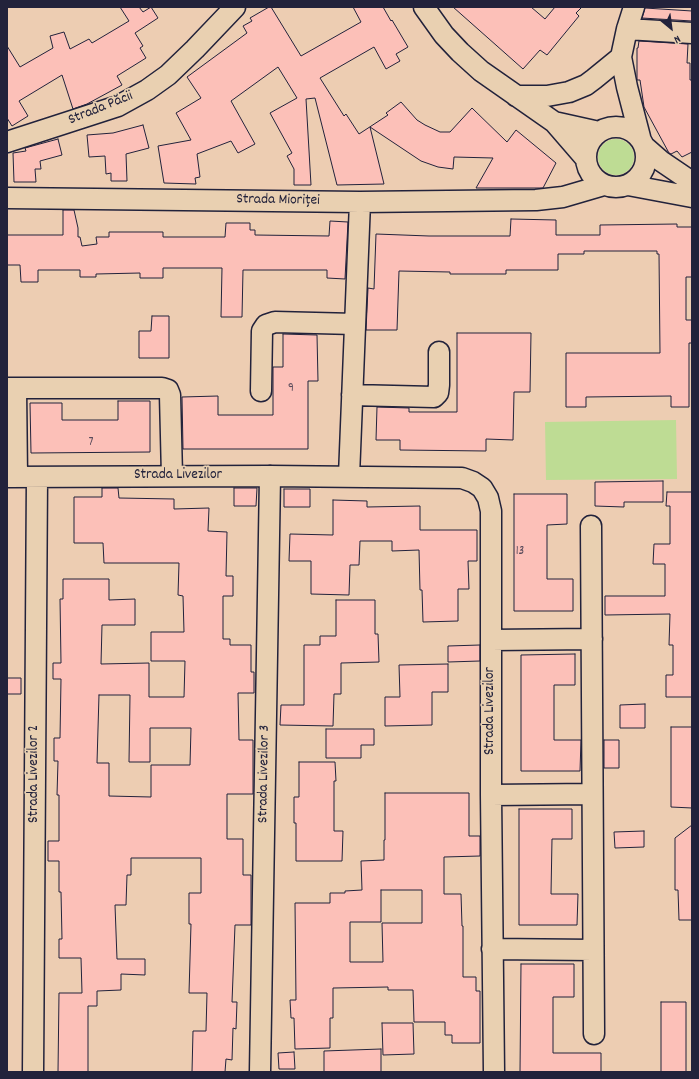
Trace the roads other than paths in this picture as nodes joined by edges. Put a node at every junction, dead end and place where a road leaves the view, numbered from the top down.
1 (235, 7) edge
2 (424, 7) edge
3 (634, 7) edge
4 (627, 29) junction
5 (692, 33) edge
6 (621, 57) junction
7 (627, 87) junction
8 (516, 96) junction
9 (554, 122) junction
10 (605, 129) junction
11 (7, 142) edge
12 (642, 142) junction
13 (586, 163) junction
14 (692, 182) edge
15 (604, 185) junction
16 (628, 185) junction
17 (692, 197) edge
18 (7, 198) edge
19 (549, 199) junction
20 (360, 202) junction
21 (355, 324) junction
22 (439, 352) dead end
23 (11, 388) edge
24 (261, 391) dead end
25 (352, 396) junction
26 (172, 476) junction
27 (270, 476) junction
28 (349, 476) junction
29 (12, 477) edge
30 (37, 477) junction
31 (591, 526) dead end
32 (592, 639) junction
33 (491, 640) junction
34 (592, 794) junction
35 (491, 795) junction
36 (492, 949) junction
37 (593, 950) junction
38 (594, 1034) dead end
39 (33, 1072) edge
40 (260, 1072) edge
41 (494, 1072) edge

1 - 11 street, Strada Păcii
2 - 8 street
3 - 4 street
4 - 5 street
4 - 6 street
6 - 7 street
6 - 8 street
7 - 10 street
7 - 12 street
8 - 9 street
9 - 10 street
9 - 13 street
10 - 12 street
10 - 13 street
12 - 14 street
12 - 16 street
13 - 15 street
13 - 19 street
15 - 16 street
15 - 19 street, Strada Mioriței
16 - 17 street
18 - 20 street, Strada Mioriței
19 - 20 street, Strada Mioriței
20 - 21 street
21 - 24 street
21 - 25 street
22 - 25 street
23 - 26 street
23 - 29 street
25 - 28 street
26 - 27 street, Strada Livezilor
26 - 30 street, Strada Livezilor
27 - 28 street, Strada Livezilor
27 - 40 street, Strada Livezilor 3
28 - 33 street, Strada Livezilor
29 - 30 street, Strada Livezilor
30 - 39 street, Strada Livezilor 2
31 - 32 street
32 - 33 street
32 - 34 street
33 - 35 street, Strada Livezilor
34 - 35 street
34 - 37 street
35 - 36 street, Strada Livezilor
36 - 37 street
36 - 41 street, Strada Livezilor
37 - 38 street

